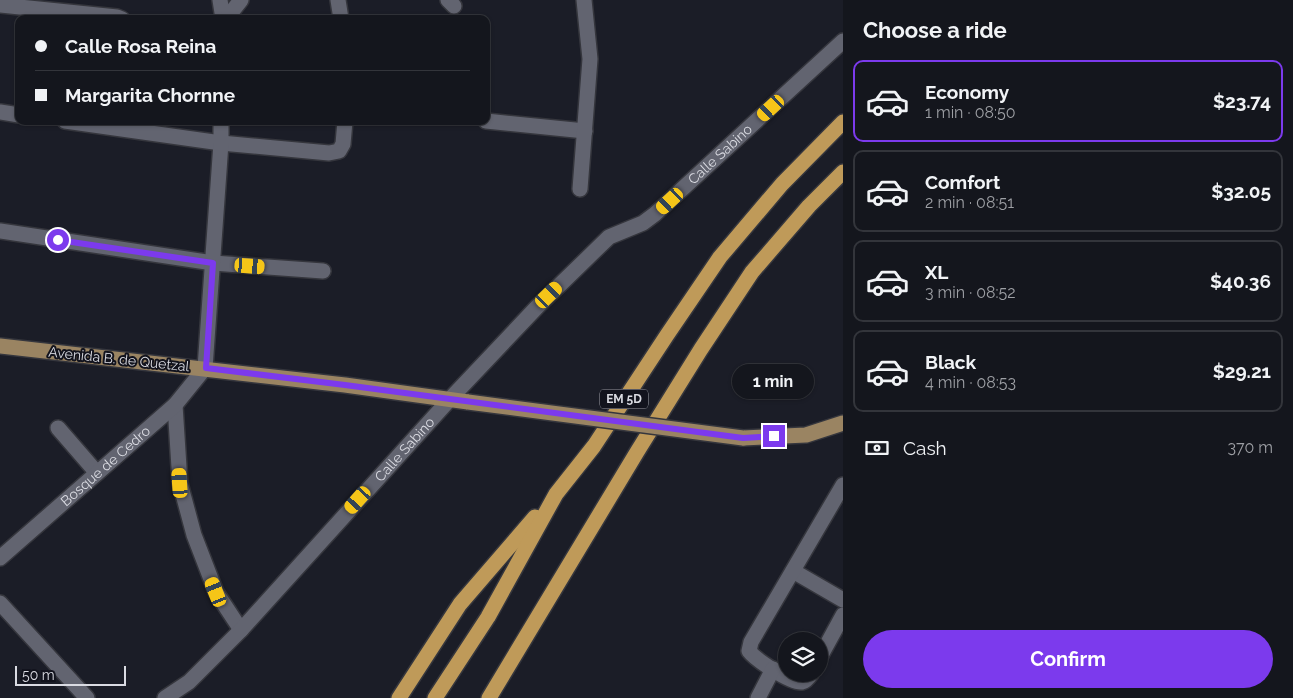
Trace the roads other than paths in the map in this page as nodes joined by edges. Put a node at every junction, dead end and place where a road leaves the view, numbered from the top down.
1 (220, 0) edge
2 (241, 0) edge
3 (338, 0) edge
4 (584, 0) edge
5 (0, 5) edge
6 (98, 15) edge
7 (223, 15) edge
8 (228, 15) edge
9 (340, 15) edge
10 (843, 42) edge
11 (0, 112) edge
12 (15, 114) edge
13 (490, 121) edge
14 (843, 122) edge
15 (93, 125) edge
16 (221, 125) edge
17 (344, 125) edge
18 (584, 131) junction
19 (221, 143) junction
20 (843, 172) edge
21 (580, 189) dead end
22 (0, 231) edge
23 (213, 263) junction
24 (323, 271) dead end
25 (0, 346) edge
26 (206, 368) junction
27 (450, 399) junction
28 (175, 406) junction
29 (843, 423) edge
30 (58, 428) dead end
31 (97, 473) junction
32 (843, 485) edge
33 (556, 494) junction
34 (0, 558) edge
35 (793, 571) junction
36 (843, 600) edge
37 (0, 603) edge
38 (843, 615) edge
39 (241, 630) junction
40 (828, 642) edge
41 (773, 669) junction
42 (778, 672) edge
43 (87, 698) edge
44 (165, 698) edge
45 (399, 698) edge
46 (435, 698) edge
47 (489, 698) edge
48 (758, 698) edge

1 - 7 street
2 - 8 street
3 - 9 street
4 - 18 street
5 - 6 street
10 - 27 street, Calle Sabino
11 - 12 street
13 - 18 street
14 - 33 highway, EM 5D
15 - 19 street
16 - 19 street
17 - 19 street
18 - 21 street
19 - 23 street
20 - 47 highway, EM 5D
22 - 23 street
23 - 24 street
23 - 26 street
25 - 26 main road, Avenida B. de Quetzal
26 - 27 main road, Avenida B. de Quetzal
26 - 28 street, Bosque de Cedro
27 - 29 main road, Avenida B. de Quetzal, bridge
27 - 39 street, Calle Sabino
28 - 31 street, Bosque de Cedro
28 - 39 street
30 - 31 street
31 - 34 street, Bosque de Cedro
32 - 35 street
33 - 45 highway
33 - 46 highway, EM 5D
35 - 36 street
35 - 41 street
37 - 43 street
38 - 40 street
39 - 44 street, Calle Sabino
41 - 42 street
41 - 48 street

